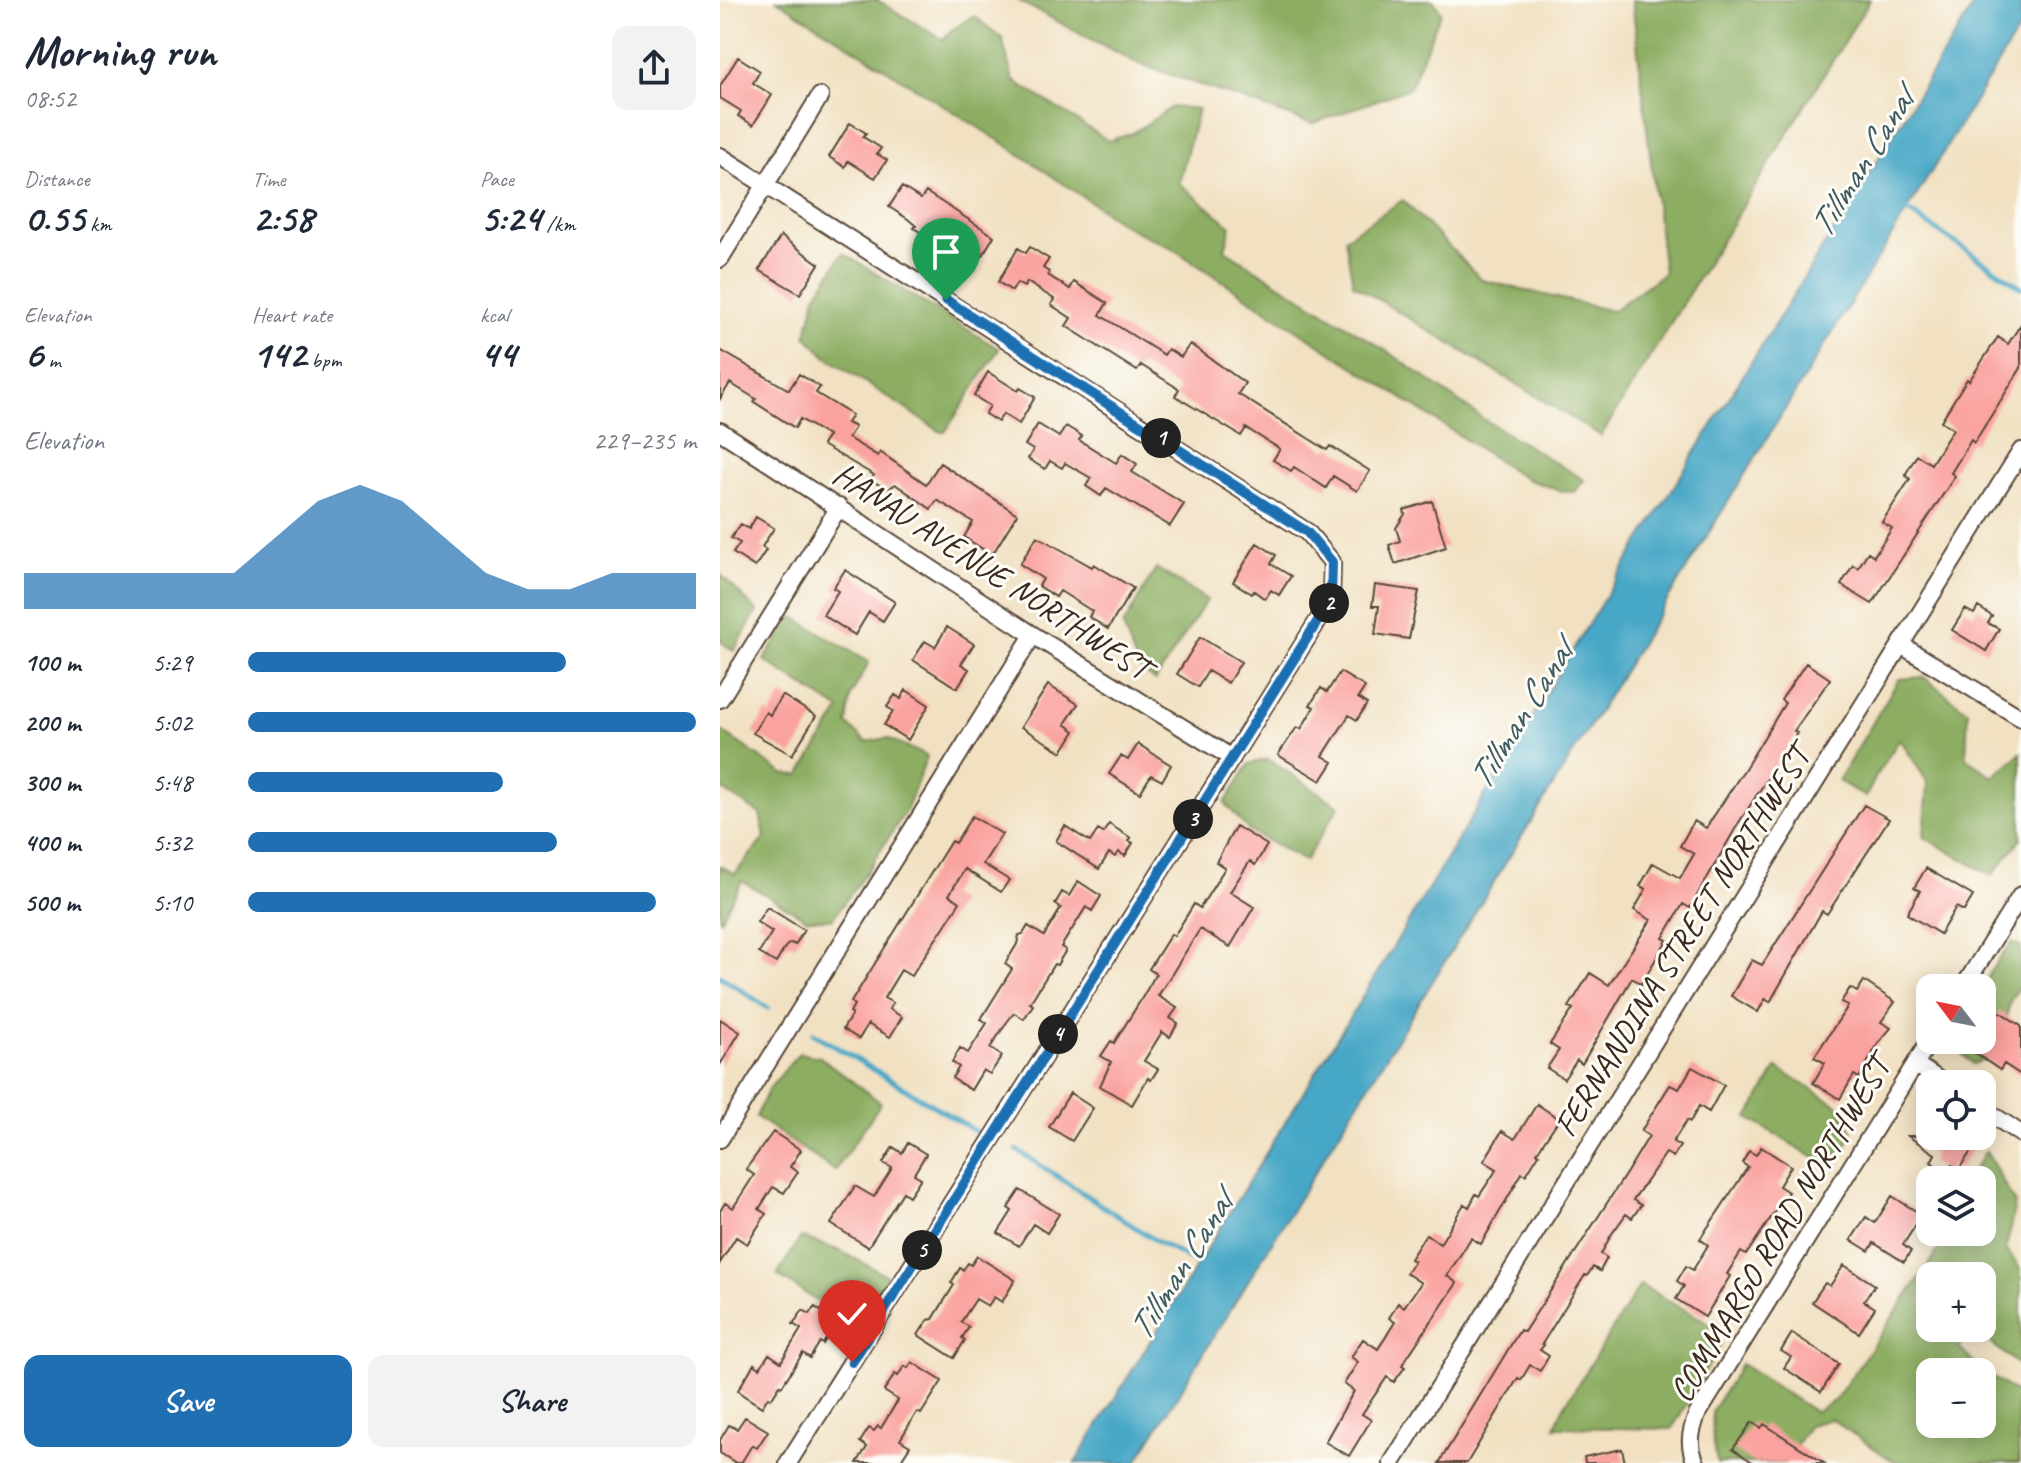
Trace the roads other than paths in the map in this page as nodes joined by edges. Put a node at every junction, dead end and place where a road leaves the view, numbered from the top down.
1 (820, 96) dead end
2 (720, 156) edge
3 (766, 184) junction
4 (720, 259) edge
5 (720, 431) edge
6 (2021, 451) edge
7 (839, 507) junction
8 (1033, 635) junction
9 (1901, 645) junction
10 (720, 699) edge
11 (2021, 718) edge
12 (1232, 758) junction
13 (2021, 895) edge
14 (1972, 974) edge
15 (1921, 1054) edge
16 (1915, 1064) junction
17 (1924, 1070) edge
18 (1996, 1117) edge
19 (2021, 1134) edge
20 (720, 1139) edge
21 (1693, 1458) edge
22 (788, 1463) edge
23 (1392, 1463) edge

1 - 3 street
2 - 3 street
3 - 4 street
3 - 12 street
5 - 7 street, HANAU AVENUE NORTHWEST
6 - 9 street, FERNANDINA STREET NORTHWEST
7 - 8 street, HANAU AVENUE NORTHWEST
7 - 10 street
8 - 12 street, HANAU AVENUE NORTHWEST
8 - 20 street
9 - 11 street
9 - 23 street, FERNANDINA STREET NORTHWEST
12 - 22 street
13 - 14 street
15 - 16 street, COMMARGO ROAD NORTHWEST
16 - 17 street
16 - 21 street, COMMARGO ROAD NORTHWEST
18 - 19 street

